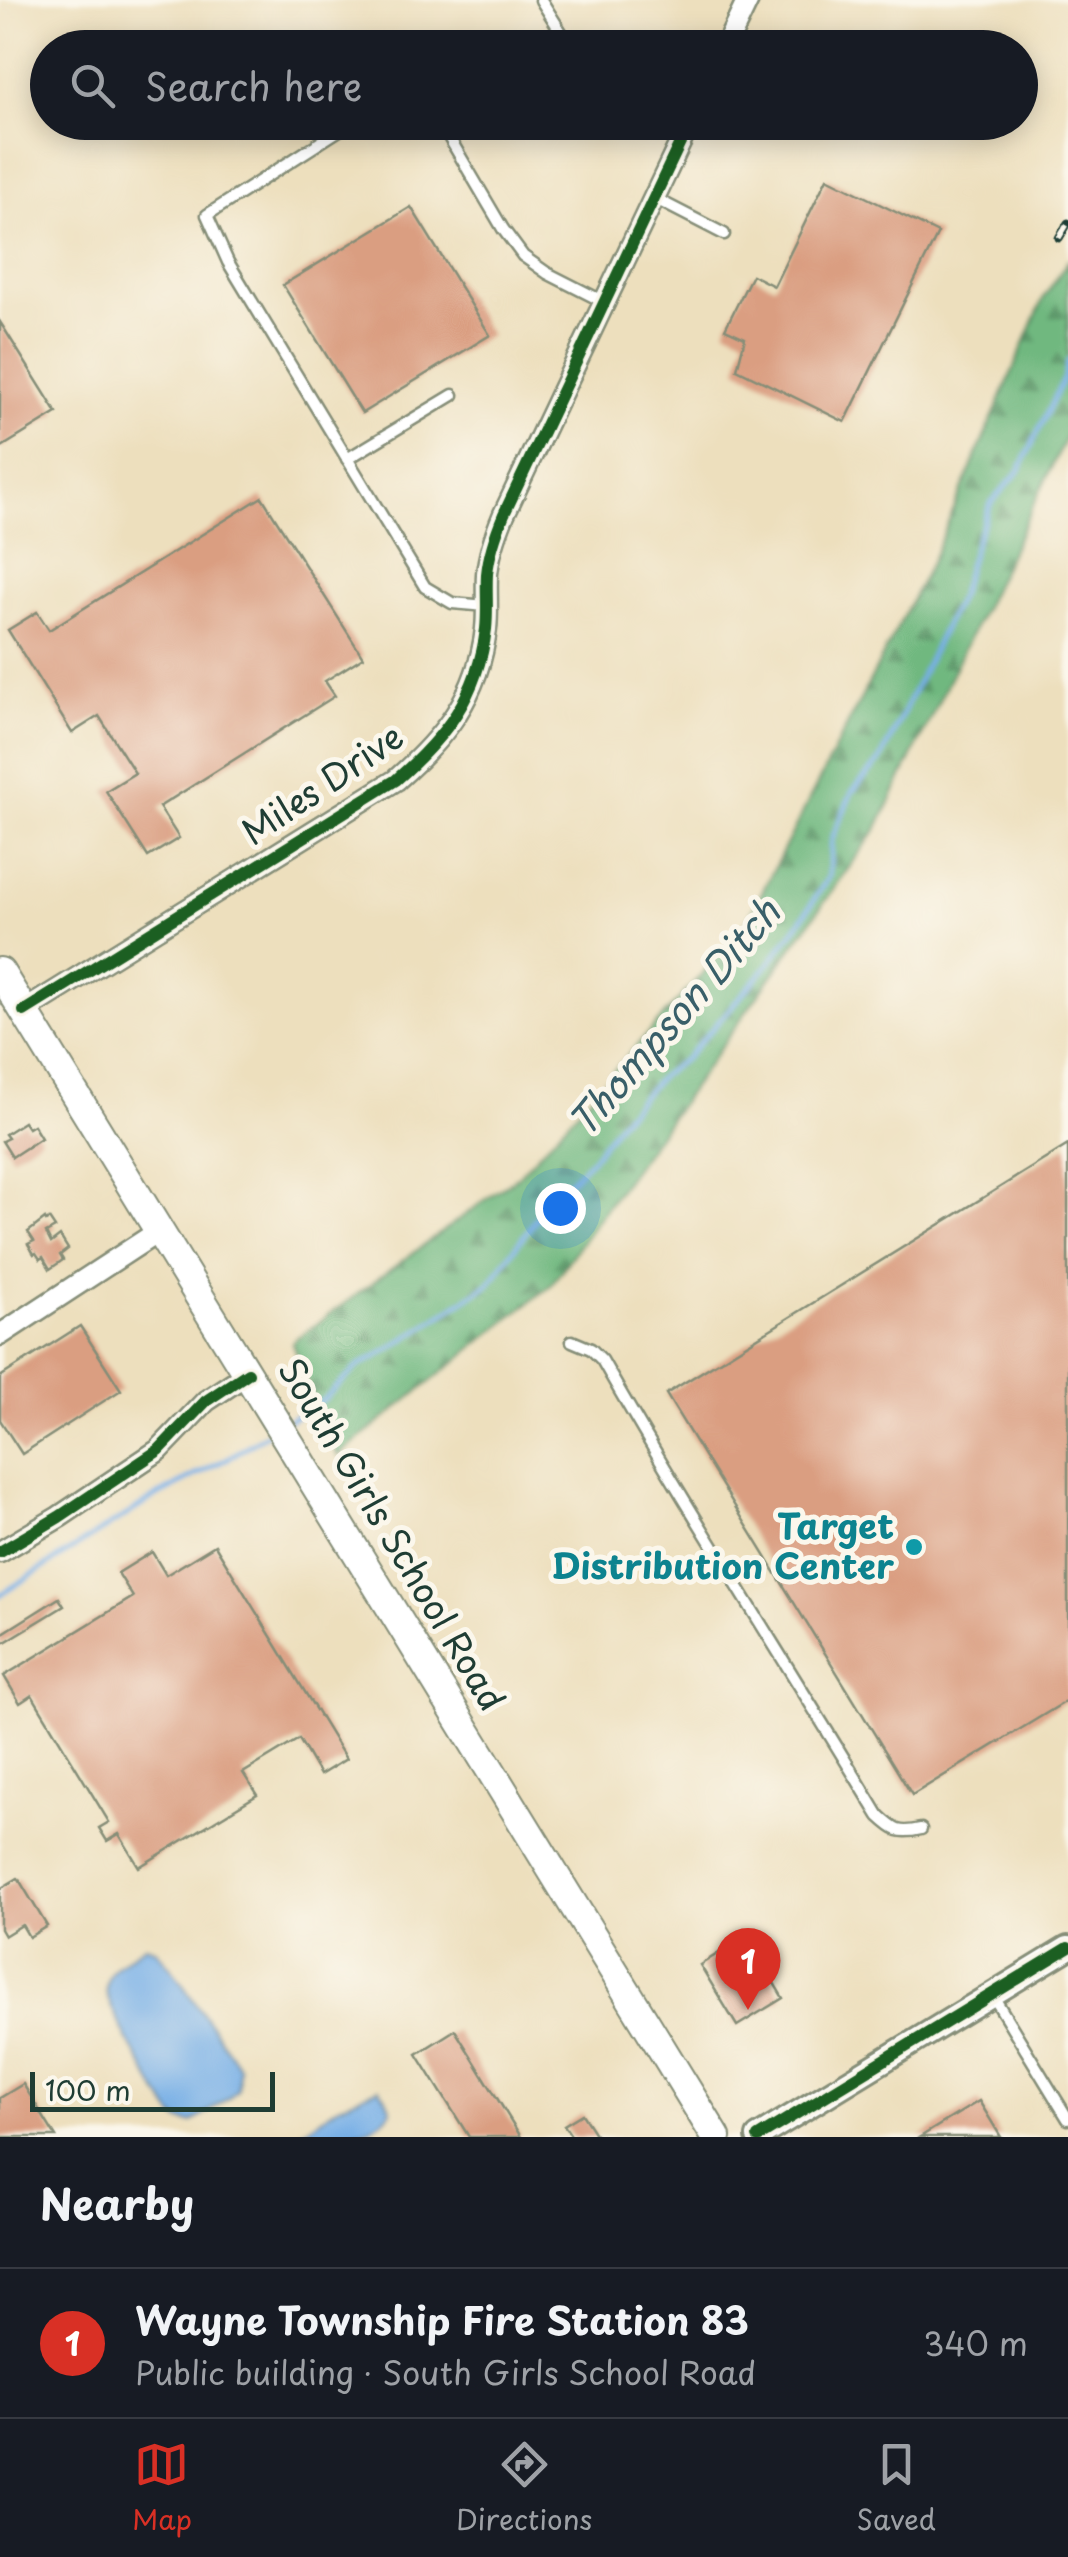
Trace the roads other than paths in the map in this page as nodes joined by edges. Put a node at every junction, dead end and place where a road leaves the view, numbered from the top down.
1 (541, 0) edge
2 (748, 0) edge
3 (559, 30) edge
4 (734, 30) edge
5 (324, 140) edge
6 (451, 140) edge
7 (681, 140) edge
8 (654, 198) junction
9 (724, 234) dead end
10 (604, 302) junction
11 (453, 395) dead end
12 (347, 459) junction
13 (487, 606) junction
14 (0, 972) edge
15 (24, 1011) junction
16 (160, 1231) junction
17 (0, 1334) edge
18 (572, 1341) dead end
19 (248, 1372) junction
20 (0, 1552) edge
21 (922, 1829) dead end
22 (1068, 1948) edge
23 (992, 1996) junction
24 (1068, 2119) edge
25 (716, 2137) edge
26 (758, 2137) edge

1 - 3 lane
2 - 4 street
5 - 12 lane
6 - 10 lane
7 - 8 street, Miles Drive
8 - 9 lane
8 - 10 street, Miles Drive
10 - 13 street, Miles Drive
11 - 12 lane
12 - 13 lane
13 - 15 street, Miles Drive
14 - 15 main road, South Girls School Road
15 - 16 main road, South Girls School Road
16 - 17 street
16 - 19 main road, South Girls School Road
18 - 21 lane
19 - 20 street
19 - 25 main road, South Girls School Road
22 - 23 street
23 - 24 lane
23 - 26 street

